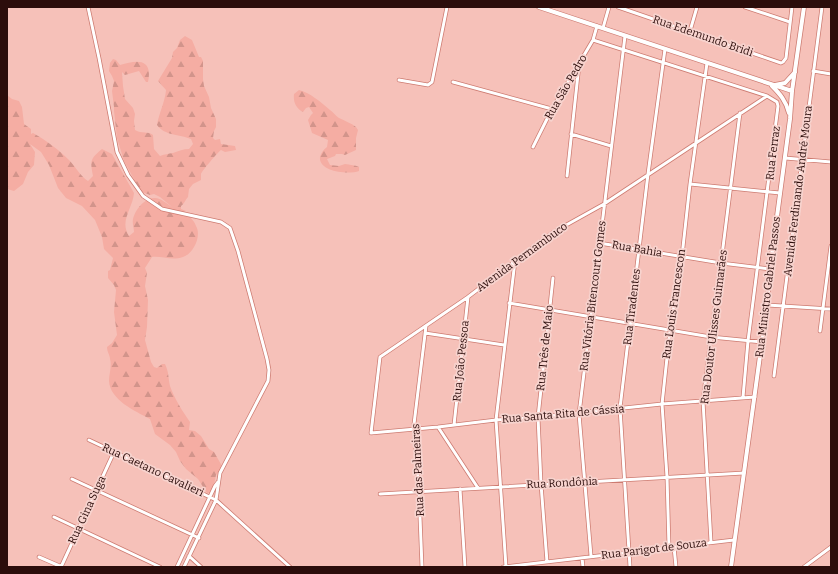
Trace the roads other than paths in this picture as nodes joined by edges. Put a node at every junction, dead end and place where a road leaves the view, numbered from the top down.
1 (88, 7) edge
2 (447, 7) edge
3 (539, 7) edge
4 (609, 7) edge
5 (618, 7) edge
6 (698, 7) edge
7 (745, 7) edge
8 (792, 7) edge
9 (804, 7) edge
10 (822, 7) edge
11 (790, 22) junction
12 (597, 26) junction
13 (604, 28) junction
14 (690, 31) junction
15 (626, 36) junction
16 (593, 40) junction
17 (665, 49) junction
18 (624, 50) junction
19 (580, 63) junction
20 (663, 63) junction
21 (707, 63) junction
22 (796, 70) junction
23 (813, 71) junction
24 (831, 74) edge
25 (704, 76) junction
26 (399, 80) dead end
27 (453, 82) dead end
28 (770, 84) junction
29 (792, 92) junction
30 (767, 96) junction
31 (552, 109) junction
32 (740, 113) junction
33 (790, 119) junction
34 (571, 134) junction
35 (695, 144) junction
36 (611, 146) junction
37 (533, 147) dead end
38 (785, 158) junction
39 (802, 159) junction
40 (831, 162) edge
41 (648, 174) junction
42 (567, 176) dead end
43 (690, 184) junction
44 (731, 188) junction
45 (768, 192) junction
46 (780, 193) junction
47 (604, 204) junction
48 (599, 243) junction
49 (831, 246) edge
50 (639, 250) junction
51 (682, 256) junction
52 (515, 261) junction
53 (722, 263) junction
54 (758, 268) junction
55 (770, 269) junction
56 (553, 278) dead end
57 (468, 297) junction
58 (509, 303) junction
59 (767, 305) junction
60 (783, 306) junction
61 (823, 308) junction
62 (831, 309) edge
63 (549, 310) junction
64 (590, 317) junction
65 (630, 324) junction
66 (426, 326) junction
67 (670, 330) junction
68 (820, 331) dead end
69 (425, 334) junction
70 (710, 337) junction
71 (463, 339) junction
72 (748, 341) junction
73 (762, 342) junction
74 (504, 345) junction
75 (774, 376) dead end
76 (755, 396) junction
77 (744, 397) junction
78 (703, 401) junction
79 (662, 404) junction
80 (620, 408) junction
81 (578, 414) junction
82 (538, 417) junction
83 (496, 420) junction
84 (454, 424) junction
85 (438, 427) junction
86 (415, 429) junction
87 (371, 433) joint
88 (90, 440) dead end
89 (114, 452) junction
90 (744, 472) junction
91 (708, 475) junction
92 (667, 477) junction
93 (72, 479) dead end
94 (624, 480) junction
95 (218, 482) junction
96 (584, 482) junction
97 (541, 484) junction
98 (501, 487) junction
99 (478, 488) junction
100 (460, 489) junction
101 (97, 491) junction
102 (419, 492) junction
103 (380, 494) dead end
104 (210, 497) junction
105 (216, 500) junction
106 (54, 517) dead end
107 (78, 528) junction
108 (192, 535) junction
109 (199, 538) junction
110 (734, 540) junction
111 (711, 542) junction
112 (669, 547) junction
113 (674, 547) junction
114 (831, 547) edge
115 (628, 552) junction
116 (39, 556) dead end
117 (189, 556) junction
118 (591, 556) junction
119 (582, 558) junction
120 (547, 562) junction
121 (537, 563) junction
122 (809, 563) junction
123 (61, 567) edge
124 (160, 567) edge
125 (177, 567) edge
126 (184, 567) edge
127 (202, 567) edge
128 (290, 567) edge
129 (422, 567) edge
130 (465, 567) edge
131 (503, 567) edge
132 (506, 567) edge
133 (538, 567) edge
134 (583, 567) edge
135 (630, 567) edge
136 (676, 567) edge
137 (731, 567) edge
138 (804, 567) edge
139 (811, 567) edge

1 - 95 street
2 - 26 street
3 - 12 main road
4 - 13 street
5 - 14 street, Rua Edemundo Bridi
6 - 14 street
7 - 11 street
8 - 11 street
9 - 22 main road, Rua Ministro Gabriel Passos
10 - 23 street, Avenida Ferdinando André Moura
11 - 14 street, Rua Edemundo Bridi
12 - 13 main road
12 - 16 street, Rua São Pedro
13 - 15 main road
15 - 17 main road
15 - 18 street, Rua Vitória Bitencourt Gomes
16 - 18 street
16 - 19 street, Rua São Pedro
17 - 20 street, Rua Tiradentes
17 - 21 main road
18 - 20 street
18 - 36 street, Rua Vitória Bitencourt Gomes
19 - 31 street, Rua São Pedro
19 - 34 street
20 - 25 street
20 - 41 street, Rua Tiradentes
21 - 25 street, Rua Louis Francescon
21 - 28 main road
22 - 28 main road
22 - 29 main road, Rua Ministro Gabriel Passos
23 - 24 street
23 - 39 street, Avenida Ferdinando André Moura
25 - 30 street
25 - 35 street, Rua Louis Francescon
27 - 31 street
28 - 29 main road
28 - 33 main road
29 - 33 main road, Rua Ministro Gabriel Passos
30 - 32 street, Avenida Pernambuco
30 - 45 street, Rua Ferraz
31 - 37 street, Rua São Pedro
32 - 35 street, Avenida Pernambuco
32 - 44 street, Rua Doutor Ulisses Guimarães
33 - 38 main road, Rua Ministro Gabriel Passos
34 - 36 street
34 - 42 street
35 - 41 street, Avenida Pernambuco
35 - 43 street, Rua Louis Francescon
36 - 47 street, Rua Vitória Bitencourt Gomes
38 - 39 street
38 - 46 main road, Rua Ministro Gabriel Passos
39 - 40 street
39 - 60 street, Avenida Ferdinando André Moura
41 - 47 street, Avenida Pernambuco
41 - 50 street, Rua Tiradentes
43 - 44 street
43 - 51 street, Rua Louis Francescon
44 - 45 street
44 - 53 street, Rua Doutor Ulisses Guimarães
45 - 46 street
45 - 54 street, Rua Ferraz
46 - 55 main road, Rua Ministro Gabriel Passos
47 - 48 street, Rua Vitória Bitencourt Gomes
47 - 52 street, Avenida Pernambuco
48 - 50 street, Rua Bahia
48 - 64 street, Rua Vitória Bitencourt Gomes
49 - 61 street
50 - 51 street, Rua Bahia
50 - 65 street, Rua Tiradentes
51 - 53 street, Rua Bahia
51 - 67 street, Rua Louis Francescon
52 - 57 street, Avenida Pernambuco
52 - 58 street
53 - 54 street, Rua Bahia
53 - 70 street, Rua Doutor Ulisses Guimarães
54 - 55 street, Rua Bahia
54 - 72 street, Rua Ferraz
55 - 59 main road, Rua Ministro Gabriel Passos
56 - 63 street, Rua Três de Maio
57 - 66 street, Avenida Pernambuco
57 - 71 street, Rua João Pessoa
58 - 63 street
58 - 74 street
59 - 60 street
59 - 73 main road, Rua Ministro Gabriel Passos
60 - 61 street
60 - 75 street, Avenida Ferdinando André Moura
61 - 62 street
61 - 68 street
63 - 64 street
63 - 82 street, Rua Três de Maio
64 - 65 street
64 - 81 street, Rua Vitória Bitencourt Gomes
65 - 67 street
65 - 80 street, Rua Tiradentes
66 - 69 street, Rua das Palmeiras
66 - 87 street, Avenida Pernambuco
67 - 70 street
67 - 79 street, Rua Louis Francescon
69 - 71 street
69 - 86 street, Rua das Palmeiras
70 - 72 street
70 - 78 street, Rua Doutor Ulisses Guimarães
71 - 74 street
71 - 84 street, Rua João Pessoa
72 - 73 street
72 - 77 street, Rua Ferraz
73 - 76 main road, Rua Ministro Gabriel Passos
74 - 83 street
76 - 77 street, Rua Santa Rita de Cássia
76 - 90 main road, Rua Ministro Gabriel Passos
77 - 78 street, Rua Santa Rita de Cássia
78 - 79 street, Rua Santa Rita de Cássia
78 - 91 street, Rua Doutor Ulisses Guimarães
79 - 80 street, Rua Santa Rita de Cássia
79 - 92 street, Rua Louis Francescon
80 - 81 street, Rua Santa Rita de Cássia
80 - 94 street, Rua Tiradentes
81 - 82 street, Rua Santa Rita de Cássia
81 - 96 street, Rua Vitória Bitencourt Gomes
82 - 83 street, Rua Santa Rita de Cássia
82 - 97 street, Rua Três de Maio
83 - 84 street, Rua Santa Rita de Cássia
83 - 98 street
84 - 85 street, Rua Santa Rita de Cássia
85 - 86 street, Rua Santa Rita de Cássia
85 - 99 street
86 - 87 street, Rua Santa Rita de Cássia
86 - 102 street, Rua das Palmeiras
88 - 89 street, Rua Caetano Cavalieri
89 - 101 street, Rua Gina Suga
89 - 104 street, Rua Caetano Cavalieri
90 - 91 street, Rua Rondônia
90 - 110 main road, Rua Ministro Gabriel Passos
91 - 92 street, Rua Rondônia
91 - 111 street, Rua Doutor Ulisses Guimarães
92 - 94 street, Rua Rondônia
92 - 112 street, Rua Louis Francescon
93 - 101 street
94 - 96 street, Rua Rondônia
94 - 115 street, Rua Tiradentes
95 - 104 street
95 - 105 street
96 - 97 street, Rua Rondônia
96 - 118 street, Rua Vitória Bitencourt Gomes
97 - 98 street, Rua Rondônia
97 - 120 street, Rua Três de Maio
98 - 99 street, Rua Rondônia
98 - 132 street
99 - 100 street, Rua Rondônia
100 - 102 street, Rua Rondônia
100 - 130 street
101 - 107 street, Rua Gina Suga
101 - 108 street
102 - 103 street, Rua Rondônia
102 - 129 street, Rua das Palmeiras
104 - 105 street, Rua Caetano Cavalieri
104 - 108 street
105 - 109 street
105 - 128 street, Rua Caetano Cavalieri
106 - 107 street
107 - 123 street, Rua Gina Suga
107 - 124 street
108 - 109 street
108 - 125 street
109 - 117 street
110 - 111 street, Rua Parigot de Souza
110 - 137 main road, Rua Ministro Gabriel Passos
111 - 113 street, Rua Parigot de Souza
112 - 113 street, Rua Parigot de Souza
112 - 115 street, Rua Parigot de Souza
113 - 136 street
114 - 122 street
115 - 118 street, Rua Parigot de Souza
115 - 135 street, Rua Tiradentes
116 - 123 street
117 - 126 street
117 - 127 street
118 - 119 street, Rua Parigot de Souza
119 - 120 street, Rua Parigot de Souza
119 - 134 street
120 - 121 street, Rua Parigot de Souza
121 - 132 street, Rua Parigot de Souza
121 - 133 street
122 - 138 street
122 - 139 street
131 - 132 street, Rua Parigot de Souza

